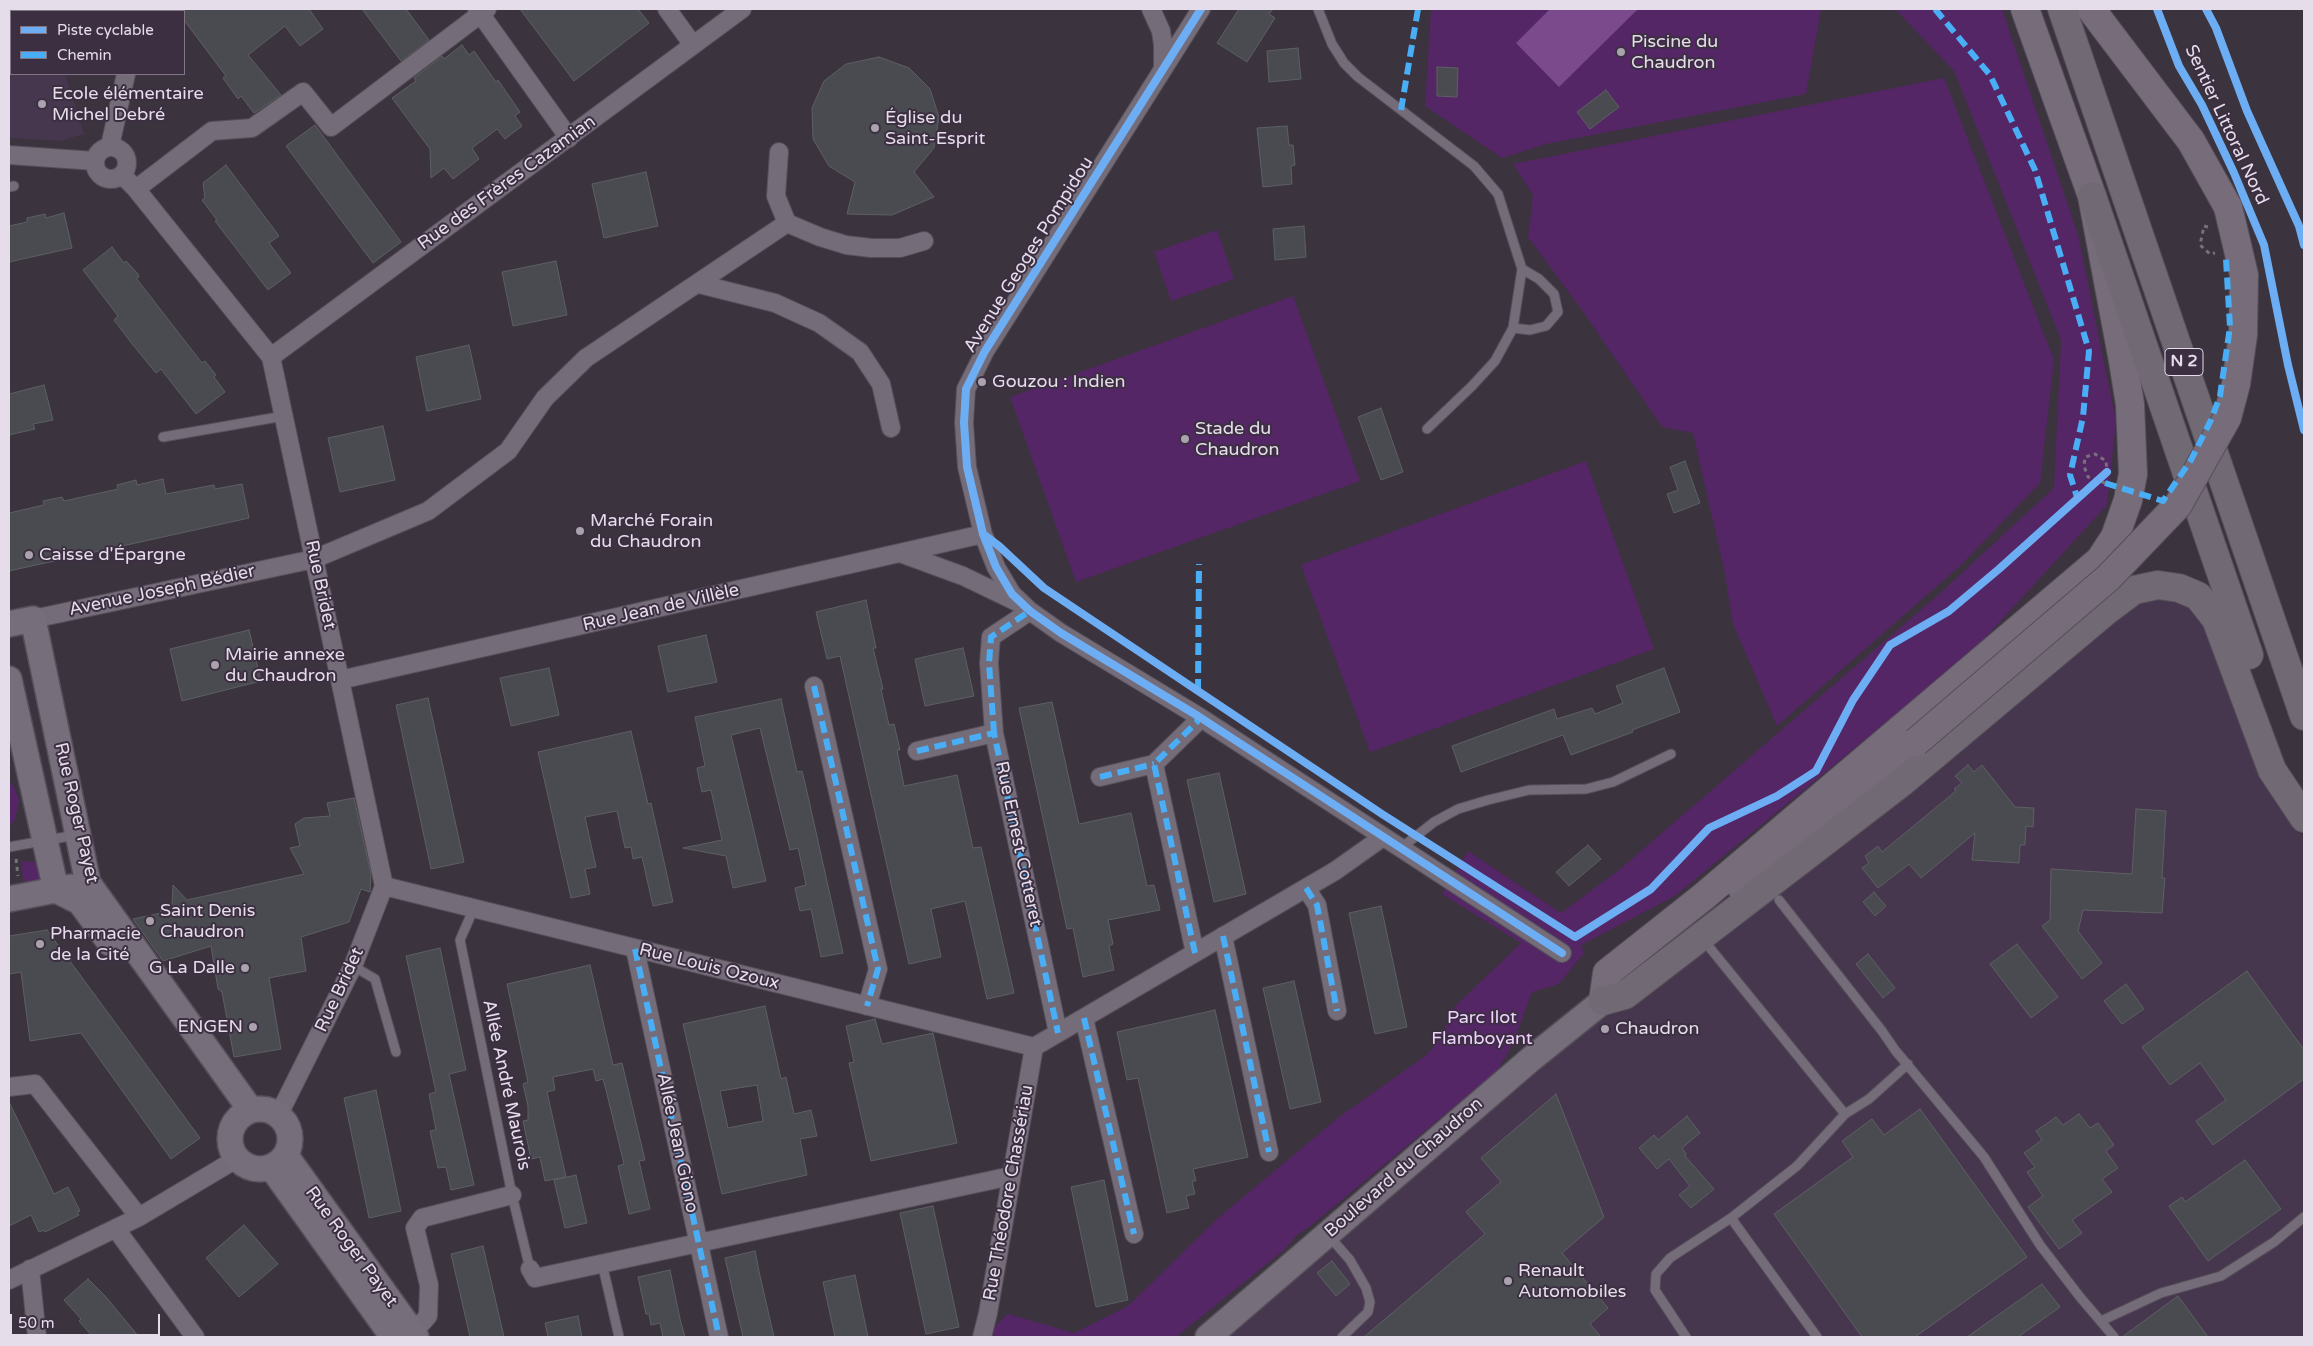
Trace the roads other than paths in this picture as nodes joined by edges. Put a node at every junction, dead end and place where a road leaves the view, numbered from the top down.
1 (667, 9) edge
2 (742, 9) edge
3 (1152, 9) edge
4 (1201, 9) edge
5 (1318, 9) edge
6 (2025, 9) edge
7 (2062, 9) edge
8 (2091, 9) edge
9 (481, 10) edge
10 (693, 45) junction
11 (1163, 68) junction
12 (126, 75) edge
13 (569, 138) junction
14 (110, 146) junction
15 (779, 152) dead end
16 (9, 155) edge
17 (95, 161) junction
18 (122, 176) junction
19 (136, 189) junction
20 (2092, 196) junction
21 (787, 223) junction
22 (924, 240) dead end
23 (1522, 270) junction
24 (699, 284) junction
25 (1514, 328) junction
26 (271, 357) junction
27 (284, 416) junction
28 (891, 428) dead end
29 (1426, 429) dead end
30 (162, 437) dead end
31 (982, 534) junction
32 (903, 554) junction
33 (314, 559) junction
34 (1026, 607) junction
35 (33, 619) junction
36 (9, 624) edge
37 (9, 679) edge
38 (340, 680) junction
39 (814, 686) dead end
40 (1198, 716) junction
41 (2304, 716) edge
42 (994, 733) junction
43 (917, 751) dead end
44 (1671, 754) dead end
45 (1154, 764) junction
46 (1100, 778) dead end
47 (2304, 798) edge
48 (2304, 818) edge
49 (79, 835) junction
50 (1383, 837) junction
51 (45, 841) junction
52 (9, 847) edge
53 (1401, 848) junction
54 (88, 883) junction
55 (384, 886) junction
56 (1306, 888) junction
57 (56, 890) junction
58 (9, 899) edge
59 (1779, 900) dead end
60 (474, 908) junction
61 (1223, 936) junction
62 (1710, 948) dead end
63 (636, 949) junction
64 (1195, 953) junction
65 (1562, 953) dead end
66 (353, 966) junction
67 (1603, 1001) junction
68 (867, 1006) junction
69 (1337, 1011) dead end
70 (1084, 1018) junction
71 (1058, 1033) junction
72 (1034, 1047) junction
73 (396, 1052) dead end
74 (1908, 1064) junction
75 (9, 1087) edge
76 (244, 1114) junction
77 (279, 1114) junction
78 (1845, 1114) junction
79 (1269, 1152) dead end
80 (238, 1158) junction
81 (279, 1162) junction
82 (1012, 1176) junction
83 (512, 1195) junction
84 (139, 1217) junction
85 (2304, 1217) edge
86 (1731, 1218) junction
87 (116, 1229) junction
88 (1134, 1234) dead end
89 (1327, 1234) junction
90 (699, 1243) junction
91 (602, 1264) junction
92 (530, 1269) joint
93 (30, 1270) junction
94 (9, 1280) edge
95 (2101, 1321) junction
96 (407, 1336) edge
97 (37, 1337) edge
98 (195, 1337) edge
99 (619, 1337) edge
100 (719, 1337) edge
101 (982, 1337) edge
102 (1208, 1337) edge
103 (1342, 1337) edge
104 (1686, 1337) edge
105 (1817, 1337) edge
106 (2114, 1337) edge

1 - 10 street
2 - 10 street, Rue des Frères Cazamian
3 - 11 street
4 - 11 street, Avenue Geoges Pompidou
5 - 23 lane
6 - 20 main road, N 2
7 - 41 highway, N 2
8 - 67 main road, bridge
9 - 13 street
9 - 19 street
10 - 13 street, Rue des Frères Cazamian
11 - 31 street, Avenue Geoges Pompidou
12 - 14 street
13 - 26 street, Rue des Frères Cazamian
14 - 17 street
14 - 18 street
15 - 21 street
16 - 17 street
17 - 18 street
18 - 19 street, Rue Bridet
19 - 26 street, Rue Bridet
20 - 47 highway, N 2
20 - 67 main road
21 - 22 street
21 - 24 street, Avenue Joseph Bédier
23 - 25 lane
23 - 25 lane
24 - 28 street
24 - 33 street, Avenue Joseph Bédier
25 - 29 lane
26 - 27 street, Rue Bridet
27 - 30 lane
27 - 33 street, Rue Bridet
31 - 32 street, Rue Jean de Villèle
31 - 34 street, Avenue Geoges Pompidou
32 - 34 street
32 - 38 street, Rue Jean de Villèle
33 - 35 street, Avenue Joseph Bédier
33 - 38 street, Rue Bridet
34 - 40 street, Avenue Geoges Pompidou
34 - 42 street, Rue Ernest Cotteret
35 - 36 street, Avenue Joseph Bédier
35 - 49 street, Rue Roger Payet
37 - 51 street, Rue Roger Payet
38 - 55 street, Rue Bridet
39 - 68 street
40 - 45 street
40 - 50 street, Avenue Geoges Pompidou
42 - 43 street
42 - 71 street, Rue Ernest Cotteret
44 - 53 lane
45 - 46 street
45 - 64 street
48 - 67 highway
49 - 51 lane
49 - 54 street, Rue Roger Payet
50 - 53 street, Avenue Geoges Pompidou
50 - 56 street
51 - 52 lane
51 - 57 street, Rue Roger Payet
53 - 65 street, Avenue Geoges Pompidou
54 - 57 street
54 - 76 street, Rue Roger Payet
55 - 60 street, Rue Louis Ozoux
55 - 66 street, Rue Bridet
56 - 61 street
56 - 69 street
57 - 58 street
57 - 76 street, Rue Roger Payet
59 - 74 lane
60 - 63 street, Rue Louis Ozoux
60 - 83 lane, Allée André Maurois
61 - 64 street
61 - 79 street
62 - 78 lane
63 - 68 street, Rue Louis Ozoux
63 - 90 street, Allée Jean Giono
64 - 70 street
66 - 73 lane
66 - 77 street, Rue Bridet
67 - 89 street, Boulevard du Chaudron
68 - 72 street, Rue Louis Ozoux
70 - 71 street
70 - 88 street
71 - 72 street
72 - 82 street, Rue Théodore Chassériau
74 - 78 lane
74 - 95 lane
75 - 84 street
76 - 77 street
76 - 80 street
77 - 81 street
78 - 86 lane
80 - 81 street
80 - 84 street
81 - 96 street, Rue Roger Payet
82 - 90 street
82 - 101 street, Rue Théodore Chassériau
83 - 92 lane, Allée André Maurois
83 - 96 street
84 - 87 street
85 - 95 lane
86 - 104 lane
86 - 105 lane
87 - 93 street
87 - 98 street
89 - 102 street, Boulevard du Chaudron
89 - 103 lane
90 - 91 street
90 - 100 street, Allée Jean Giono
91 - 92 street
91 - 99 lane
93 - 94 street
93 - 97 street
95 - 106 lane

